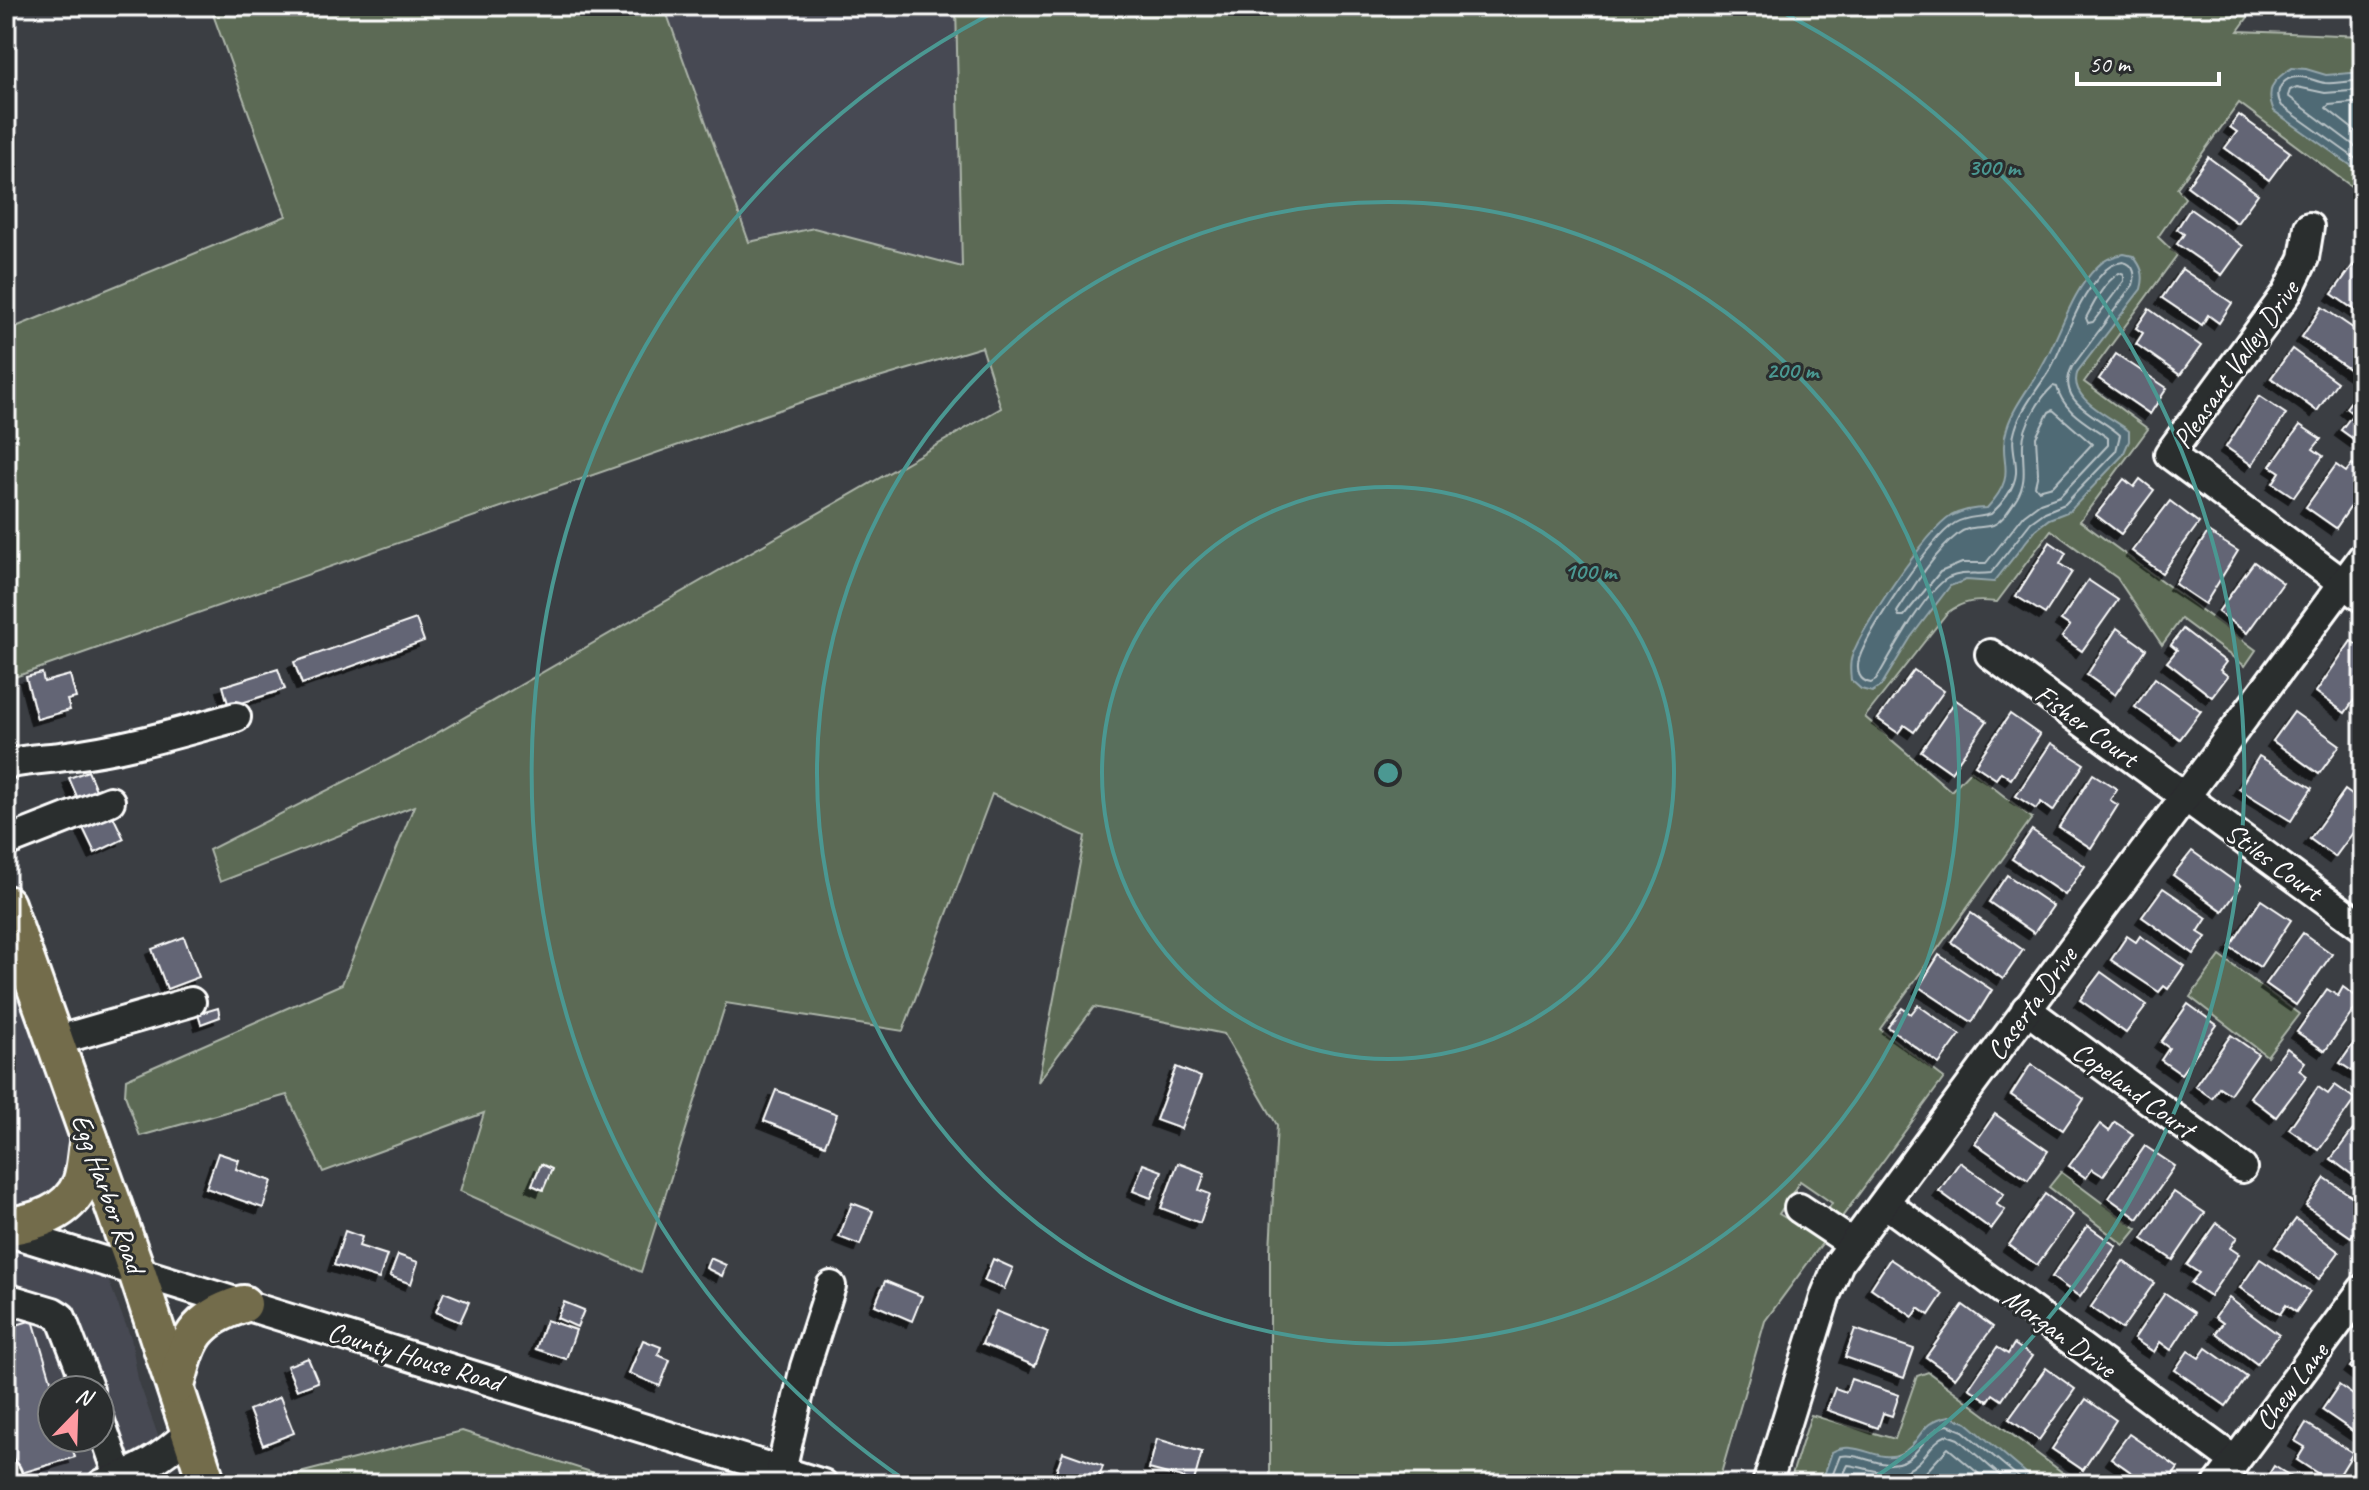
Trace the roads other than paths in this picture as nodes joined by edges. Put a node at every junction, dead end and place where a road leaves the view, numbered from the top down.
1 (2309, 227) dead end
2 (2363, 557) edge
3 (2353, 591) edge
4 (1990, 654) dead end
5 (236, 717) dead end
6 (6, 764) edge
7 (2184, 795) junction
8 (110, 801) dead end
9 (6, 842) edge
10 (7, 911) edge
11 (2363, 927) edge
12 (191, 1002) dead end
13 (2026, 1009) junction
14 (55, 1041) junction
15 (89, 1137) junction
16 (2242, 1168) dead end
17 (1885, 1203) junction
18 (1799, 1208) dead end
19 (6, 1229) edge
20 (1853, 1244) junction
21 (137, 1272) junction
22 (831, 1286) dead end
23 (2363, 1289) edge
24 (6, 1298) edge
25 (243, 1304) junction
26 (83, 1374) edge
27 (176, 1386) junction
28 (190, 1432) junction
29 (108, 1454) edge
30 (2235, 1461) junction
31 (781, 1471) junction
32 (6, 1474) edge
33 (115, 1482) edge
34 (10, 1484) edge
35 (207, 1484) edge
36 (823, 1484) edge
37 (1767, 1484) edge
38 (2218, 1484) edge

1 - 3 street, Pleasant Valley Drive
2 - 3 street, Caserta Drive
3 - 7 street, Caserta Drive
4 - 7 street, Fisher Court
5 - 6 street
7 - 11 street, Stiles Court
7 - 13 street, Caserta Drive
8 - 9 street
10 - 14 main road, Egg Harbor Road
12 - 14 street
13 - 16 street, Copeland Court
13 - 17 street, Caserta Drive
14 - 15 main road, Egg Harbor Road
15 - 19 main road
15 - 21 main road, Egg Harbor Road
17 - 20 street, Caserta Drive
17 - 30 street, Morgan Drive
18 - 20 street
19 - 21 street, County House Road
20 - 37 street, Caserta Drive
21 - 25 street, County House Road
21 - 27 main road, Egg Harbor Road
22 - 31 street
23 - 30 street, Chew Lane
24 - 26 street
25 - 27 main road
25 - 31 street, County House Road
27 - 28 main road, Egg Harbor Road
28 - 33 street
28 - 35 main road, Egg Harbor Road
29 - 33 street
30 - 38 street, Chew Lane
31 - 36 street, County House Road
32 - 34 street

